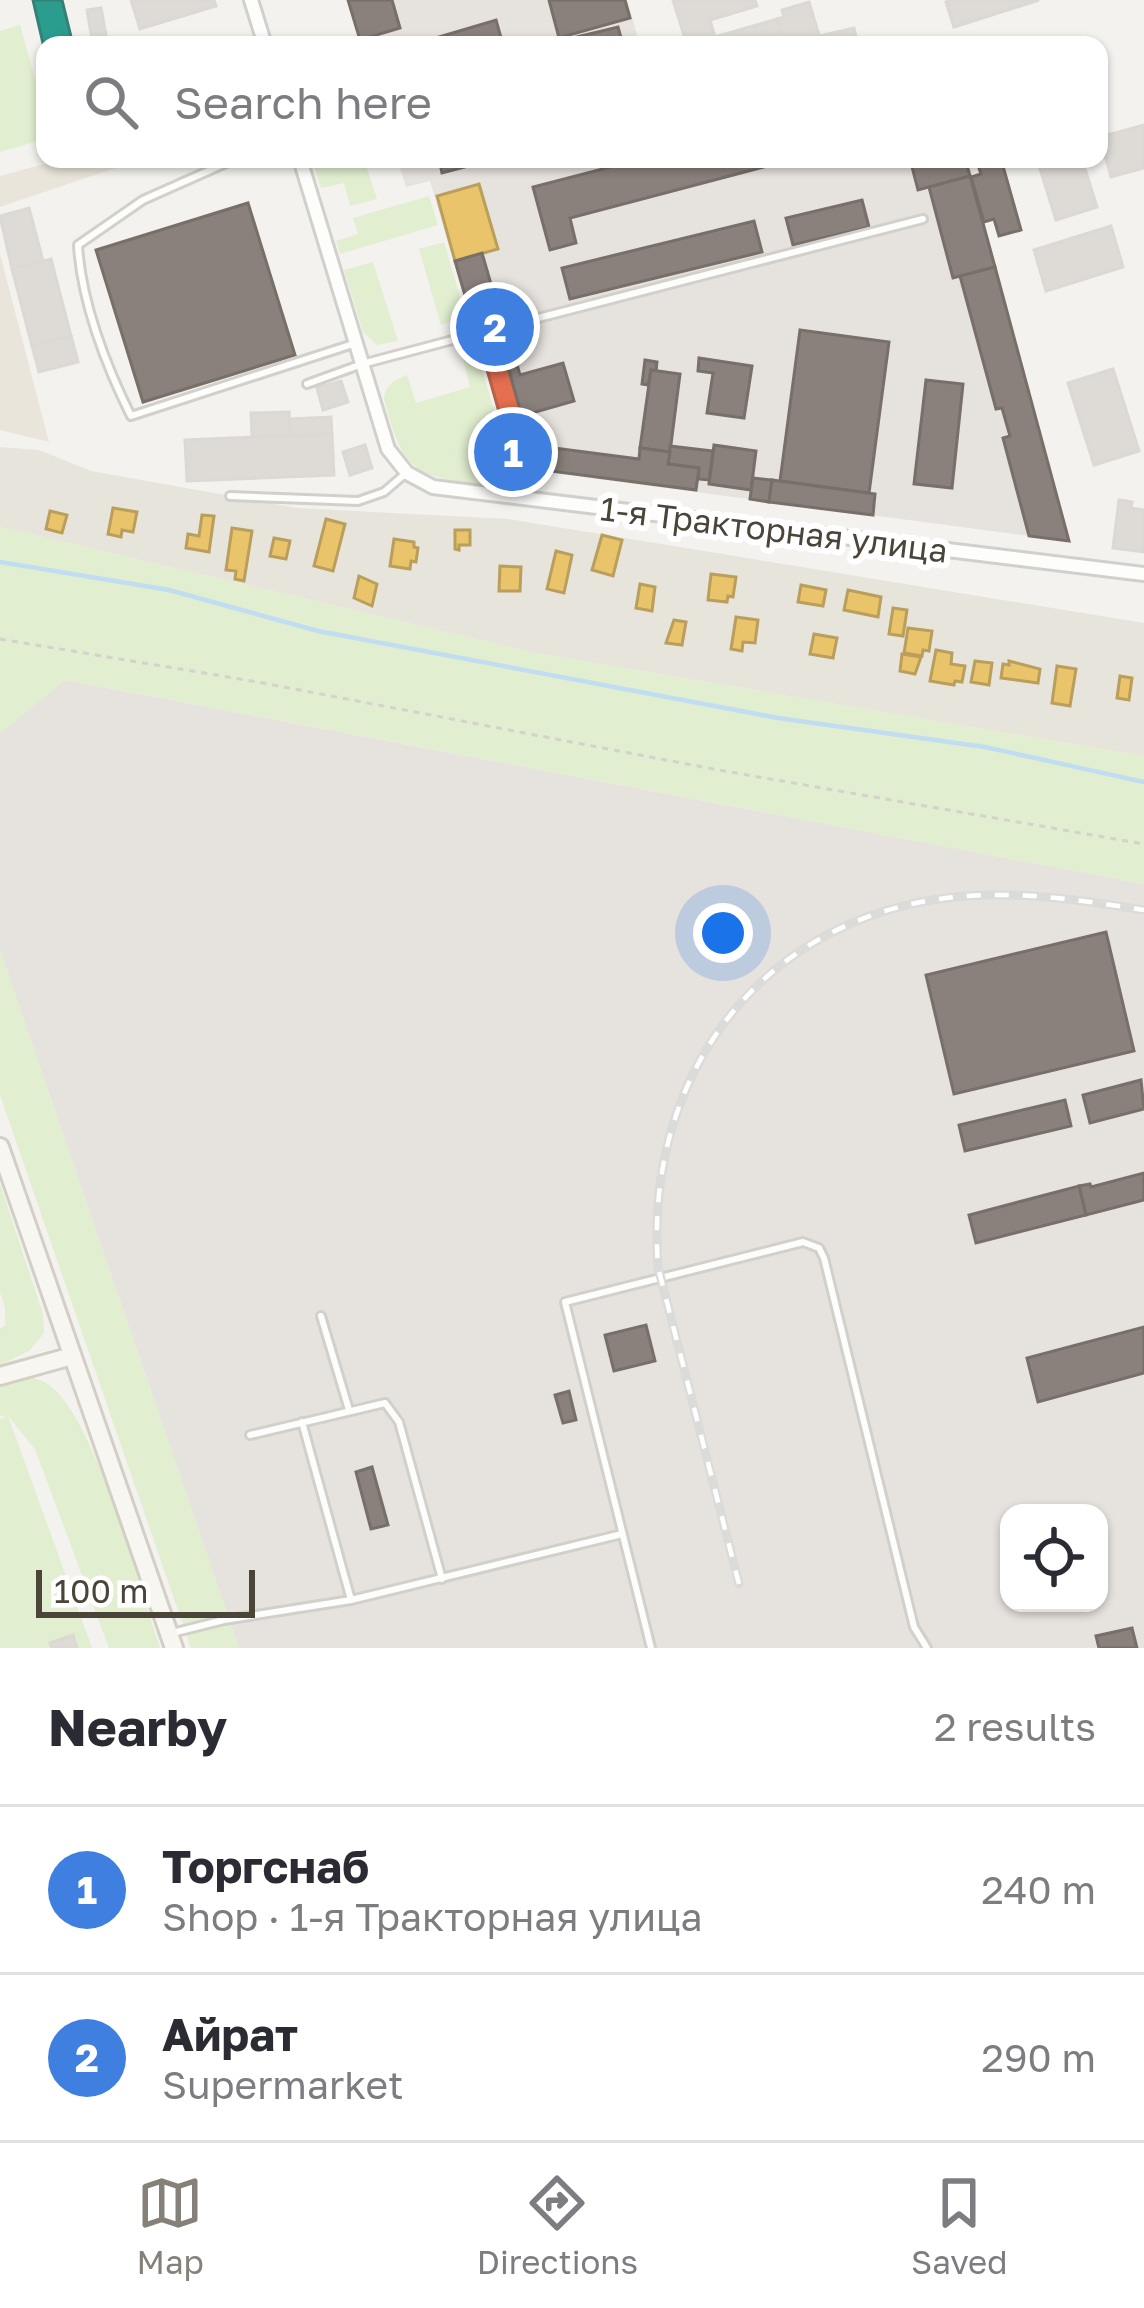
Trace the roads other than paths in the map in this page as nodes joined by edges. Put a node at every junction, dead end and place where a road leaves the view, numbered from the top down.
1 (251, 0) edge
2 (262, 36) edge
3 (215, 168) edge
4 (303, 168) edge
5 (923, 219) dead end
6 (514, 324) dead end
7 (475, 334) dead end
8 (356, 343) junction
9 (362, 364) junction
10 (307, 384) dead end
11 (407, 472) junction
12 (230, 496) dead end
13 (1144, 574) edge
14 (0, 1147) edge
15 (321, 1316) dead end
16 (72, 1356) junction
17 (0, 1376) edge
18 (349, 1410) junction
19 (302, 1422) junction
20 (250, 1435) dead end
21 (622, 1534) junction
22 (442, 1579) junction
23 (351, 1600) junction
24 (171, 1641) edge
25 (650, 1648) edge
26 (927, 1648) edge

1 - 2 street
3 - 8 lane
4 - 8 street
5 - 6 lane
7 - 9 lane
8 - 9 street
9 - 10 lane
9 - 11 street
11 - 12 lane
11 - 13 street, 1-я Тракторная улица
14 - 16 street
15 - 18 lane
16 - 17 street
16 - 24 street
18 - 19 lane
18 - 22 lane
19 - 20 lane
19 - 23 lane
21 - 22 lane
21 - 25 lane
21 - 26 lane
22 - 23 lane
23 - 24 lane

